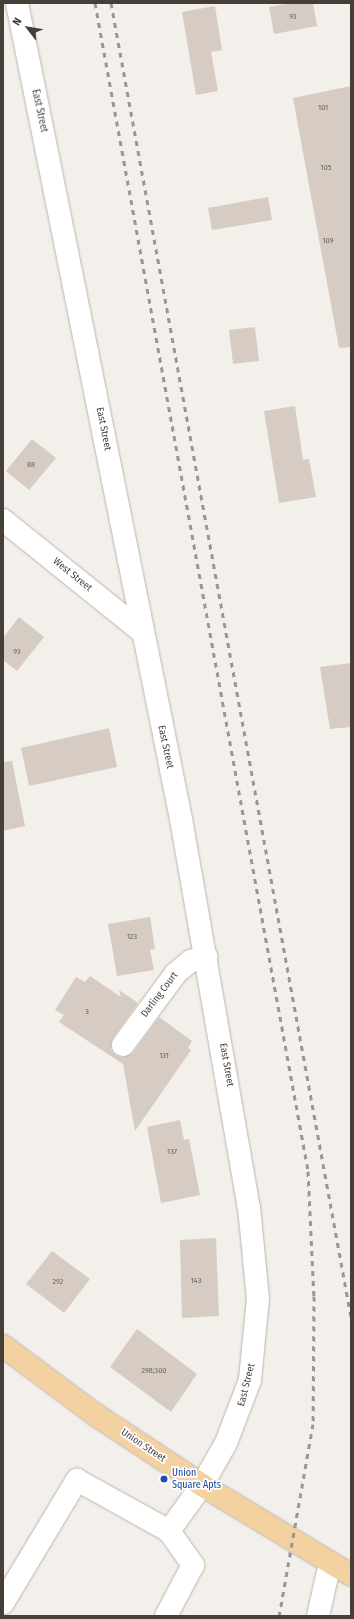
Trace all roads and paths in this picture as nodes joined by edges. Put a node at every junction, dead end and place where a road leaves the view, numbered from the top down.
1 (17, 3) edge
2 (3, 520) edge
3 (141, 631) junction
4 (206, 957) junction
5 (123, 1045) dead end
6 (3, 1346) edge
7 (202, 1485) junction
8 (169, 1531) junction
9 (330, 1563) junction
10 (351, 1575) edge
11 (3, 1603) edge
12 (166, 1616) edge
13 (318, 1616) edge

1 - 3 street, East Street
2 - 3 street, West Street
3 - 4 street, East Street
4 - 5 street, Darling Court
4 - 7 street, East Street
6 - 7 main road, Union Street
7 - 8 street, East Street
7 - 9 main road, Union Street
8 - 11 street
8 - 12 street
9 - 10 main road, Union Street
9 - 13 street

